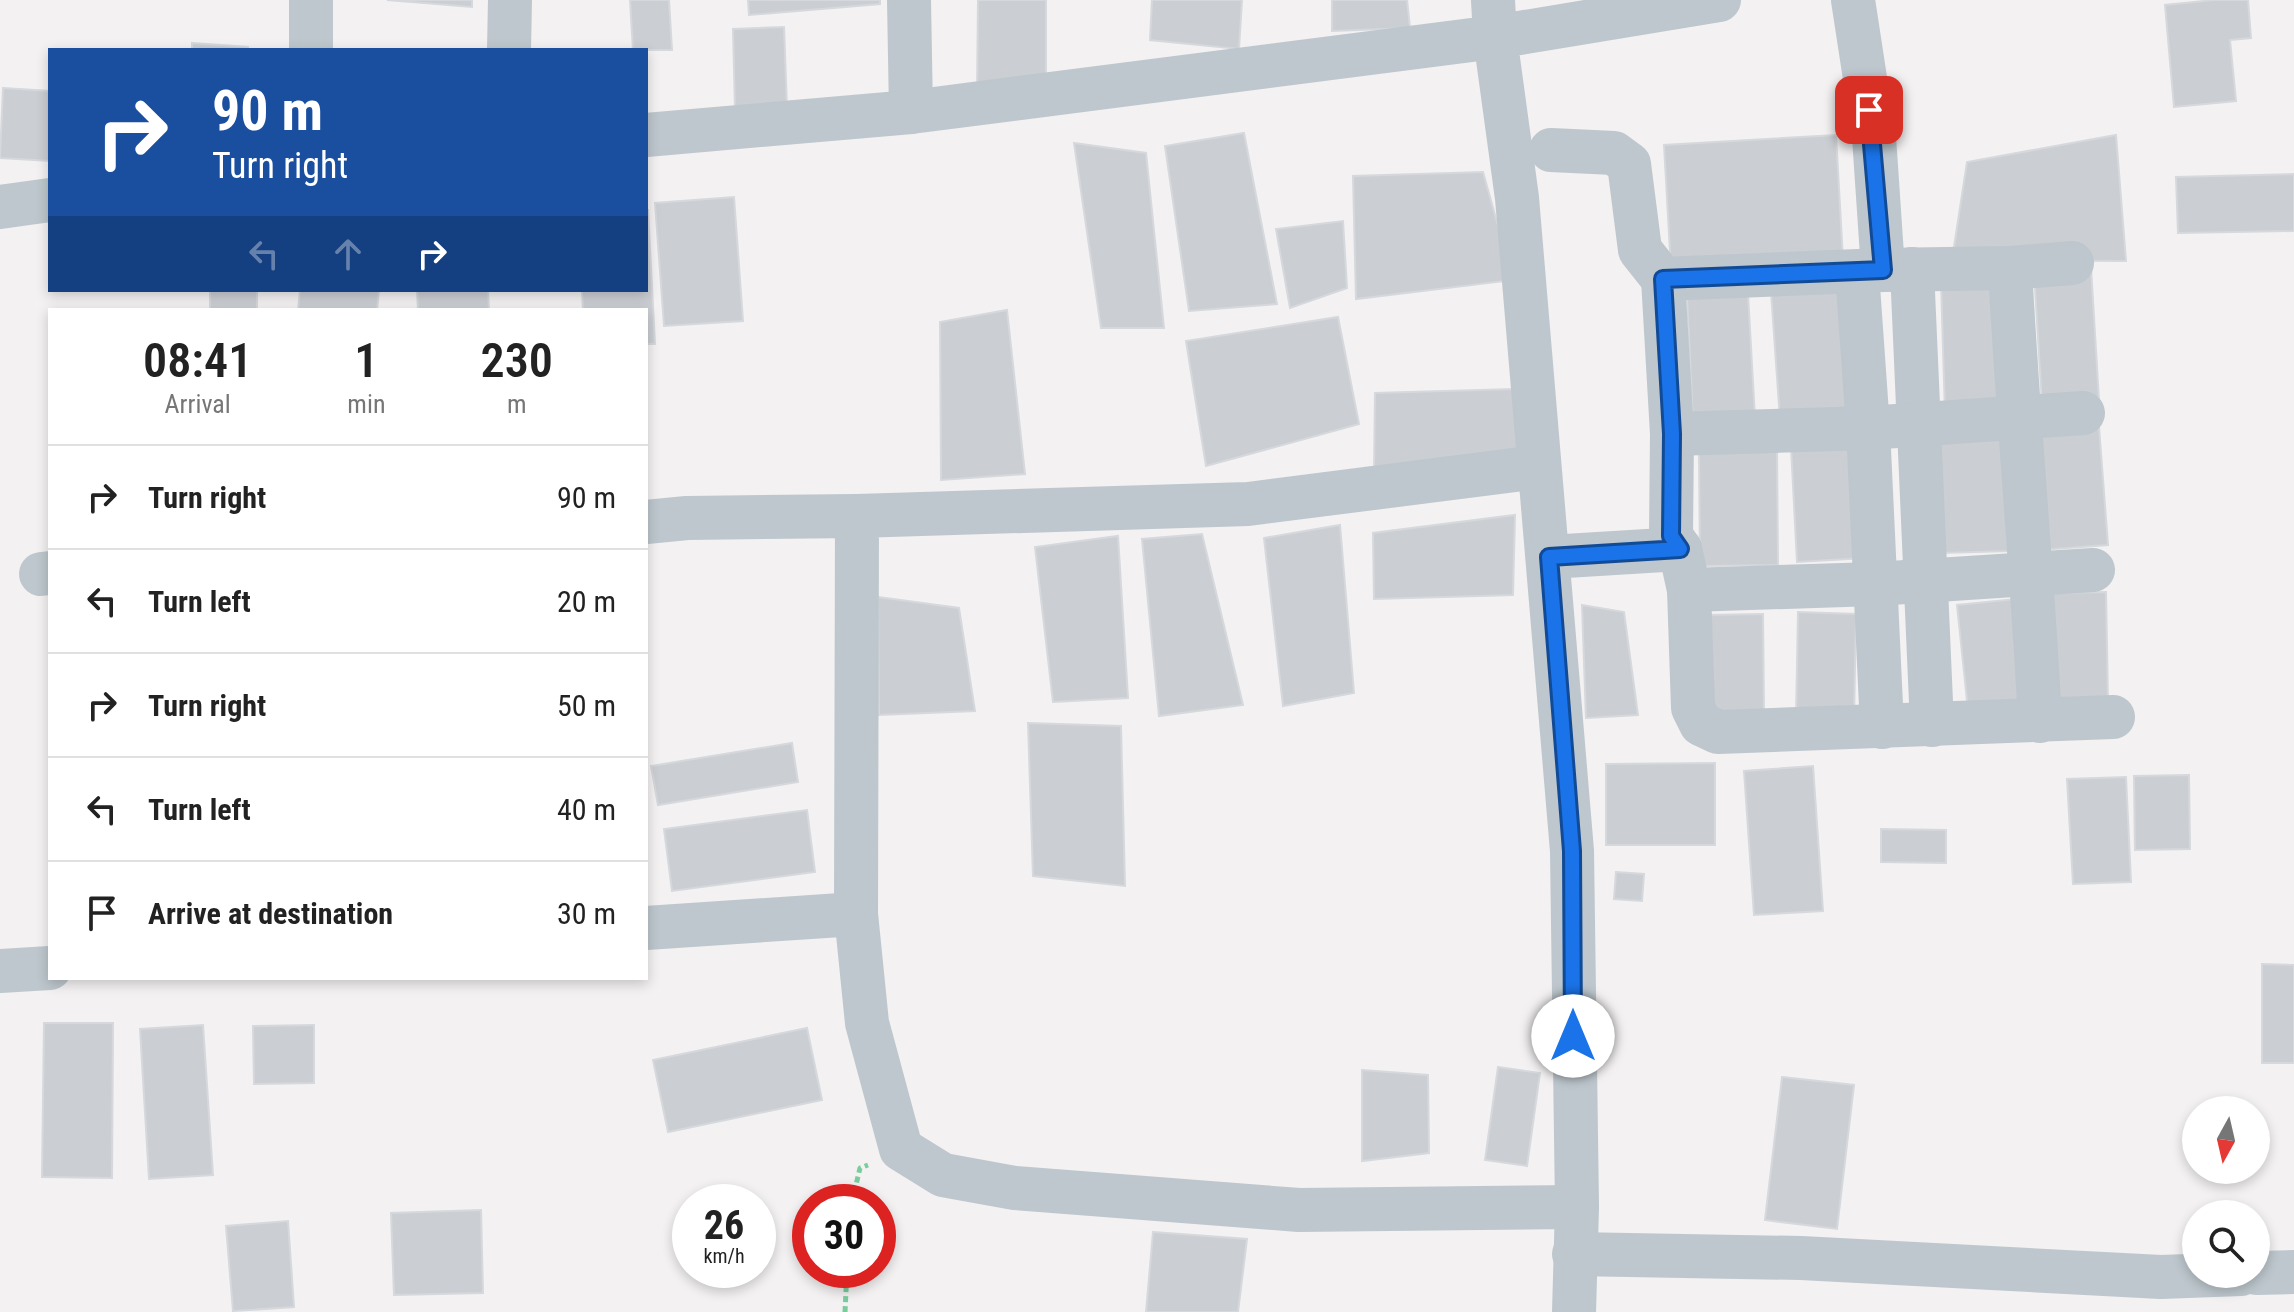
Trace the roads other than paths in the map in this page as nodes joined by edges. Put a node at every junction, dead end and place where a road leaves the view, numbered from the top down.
1 (311, 0) edge
2 (510, 0) edge
3 (909, 0) edge
4 (1719, 0) edge
5 (1853, 0) edge
6 (1494, 18) edge
7 (311, 48) edge
8 (509, 48) edge
9 (911, 112) junction
10 (648, 135) edge
11 (1551, 150) dead end
12 (48, 200) edge
13 (0, 207) edge
14 (2072, 263) dead end
15 (2010, 268) junction
16 (1884, 270) junction
17 (1663, 279) junction
18 (2083, 413) dead end
19 (2018, 420) junction
20 (1918, 425) junction
21 (1868, 428) junction
22 (1672, 434) junction
23 (1538, 467) junction
24 (857, 516) junction
25 (648, 522) edge
26 (1549, 557) junction
27 (1685, 569) junction
28 (2093, 570) dead end
29 (2032, 574) junction
30 (1925, 581) junction
31 (1875, 584) junction
32 (2113, 717) dead end
33 (2040, 721) junction
34 (1932, 725) junction
35 (1882, 727) junction
36 (856, 914) junction
37 (648, 928) edge
38 (48, 968) edge
39 (0, 971) edge
40 (1577, 1207) junction
41 (1574, 1254) junction
42 (2294, 1272) edge
43 (2270, 1273) edge
44 (2182, 1276) edge
45 (1574, 1312) edge

1 - 7 street
2 - 8 street
3 - 9 street
4 - 6 street
5 - 16 street
6 - 9 street
6 - 23 street
9 - 10 street
11 - 17 street
12 - 13 street
14 - 15 street
15 - 16 street
15 - 19 street
16 - 17 street
16 - 20 street
16 - 21 street
17 - 22 street
18 - 19 street
19 - 20 street
19 - 29 street
20 - 21 street
20 - 30 street
21 - 22 street
21 - 31 street
22 - 27 street
23 - 24 street
23 - 26 street
24 - 25 street
24 - 36 street
26 - 27 street
26 - 40 street
27 - 31 street
27 - 35 street
28 - 29 street
29 - 30 street
29 - 33 street
30 - 31 street
30 - 34 street
31 - 35 street
32 - 33 street
33 - 34 street
34 - 35 street
36 - 37 street
36 - 40 street
38 - 39 street
40 - 41 street
41 - 44 street
41 - 45 street
42 - 43 street

